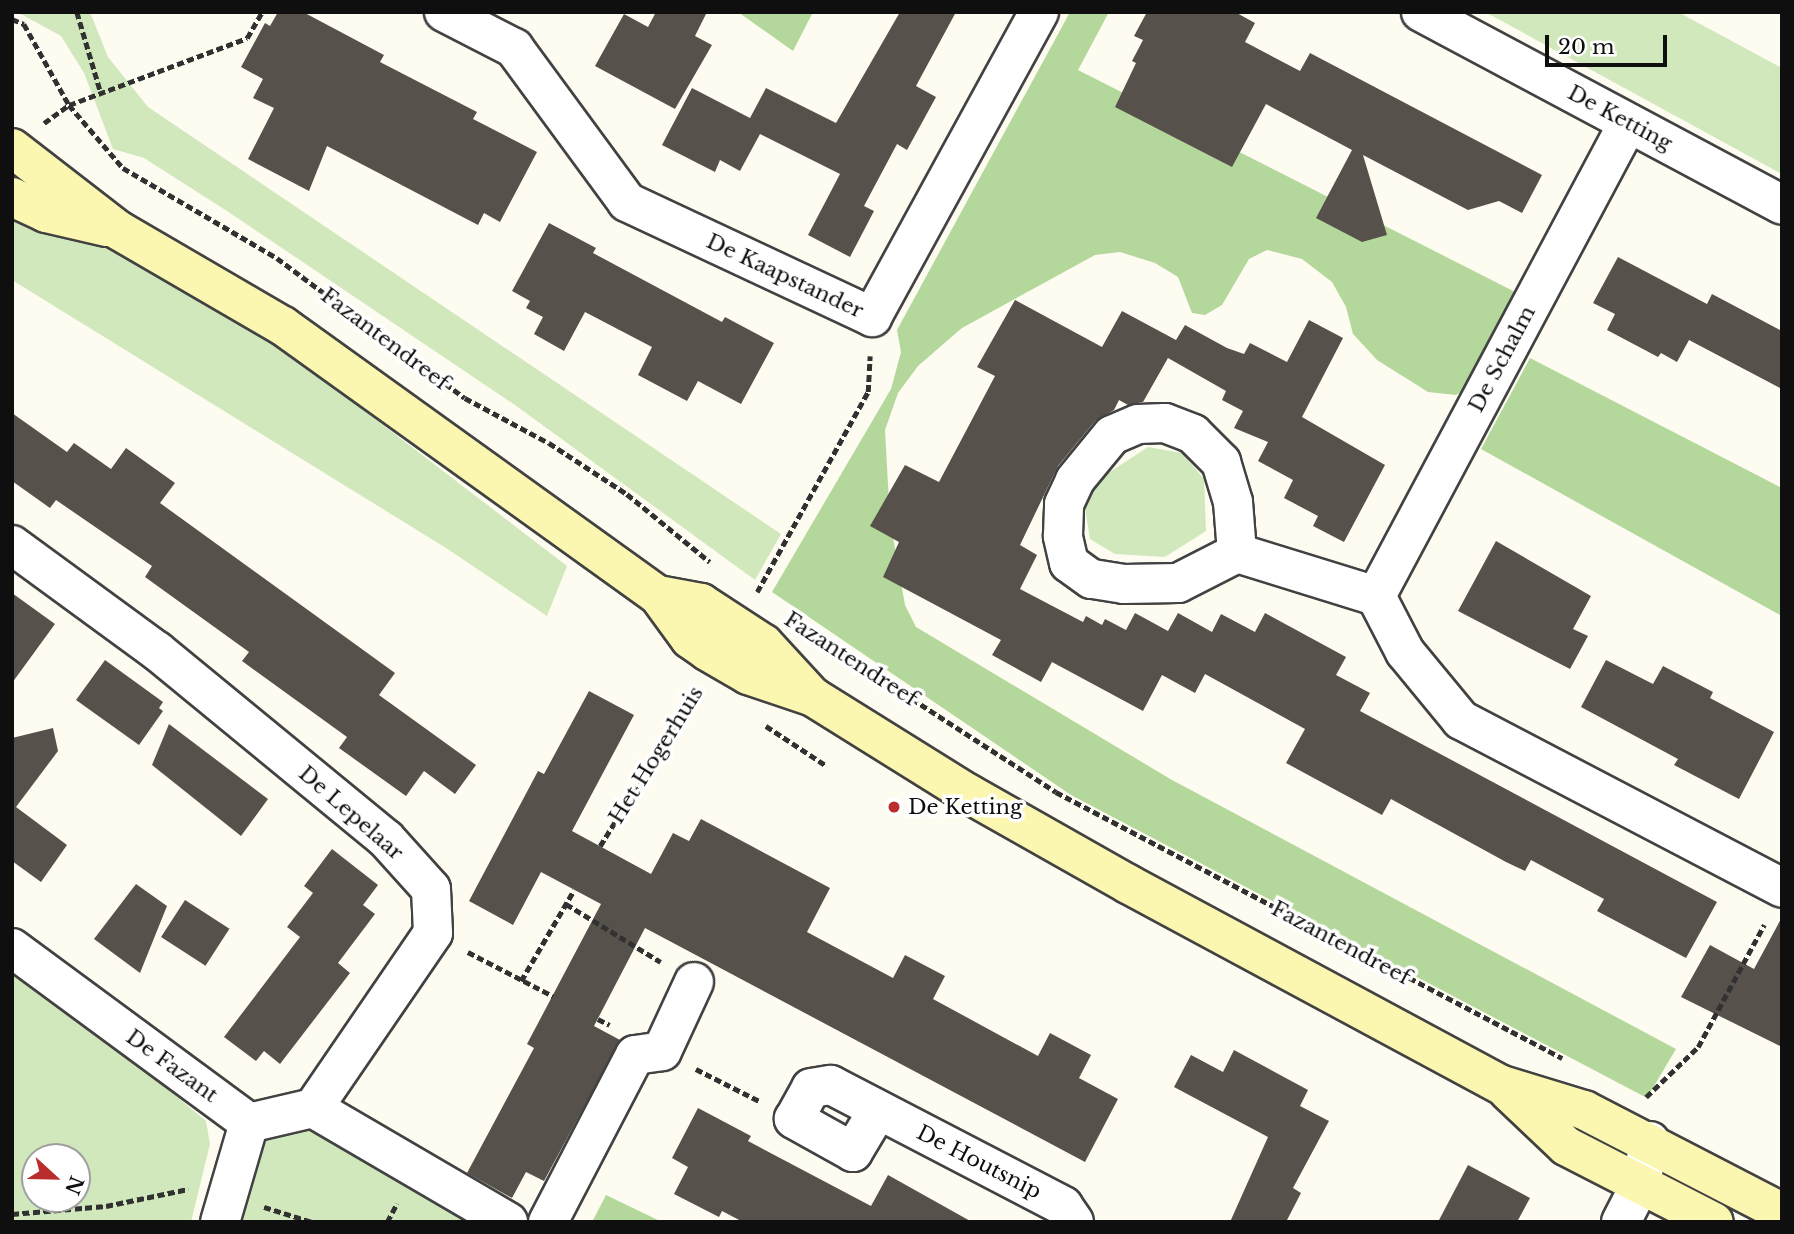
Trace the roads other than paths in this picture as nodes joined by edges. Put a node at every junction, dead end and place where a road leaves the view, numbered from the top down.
1 (444, 12) edge
2 (1039, 12) edge
3 (1421, 12) edge
4 (1628, 122) junction
5 (16, 151) edge
6 (12, 197) edge
7 (1782, 205) edge
8 (118, 230) junction
9 (12, 545) edge
10 (1237, 553) junction
11 (658, 595) junction
12 (1376, 596) junction
13 (813, 696) junction
14 (1775, 903) edge
15 (12, 948) edge
16 (694, 982) road end
17 (1502, 1085) junction
18 (313, 1108) junction
19 (878, 1110) dead end
20 (249, 1123) junction
21 (1652, 1124) junction
22 (1640, 1185) junction
23 (224, 1208) edge
24 (1782, 1212) edge
25 (508, 1222) edge
26 (548, 1222) edge
27 (1074, 1222) edge
28 (1620, 1222) edge
29 (1714, 1222) edge

1 - 2 street, De Kaapstander
3 - 4 street, De Ketting
4 - 7 street, De Ketting
4 - 12 street, De Schalm
5 - 8 street, Fazantendreef
6 - 8 street, Fazantendreef
8 - 11 street, Fazantendreef
9 - 18 street, De Lepelaar
10 - 10 street
10 - 12 street
11 - 13 street, Fazantendreef
11 - 13 street, Fazantendreef
12 - 14 street
13 - 17 street, Fazantendreef
15 - 20 street, De Fazant
16 - 26 street
17 - 21 street, Fazantendreef
17 - 22 street, Fazantendreef
18 - 20 street
18 - 25 street
19 - 27 street, De Houtsnip
20 - 23 street
21 - 22 street
21 - 24 street, Fazantendreef
22 - 28 street
22 - 29 street, Fazantendreef

